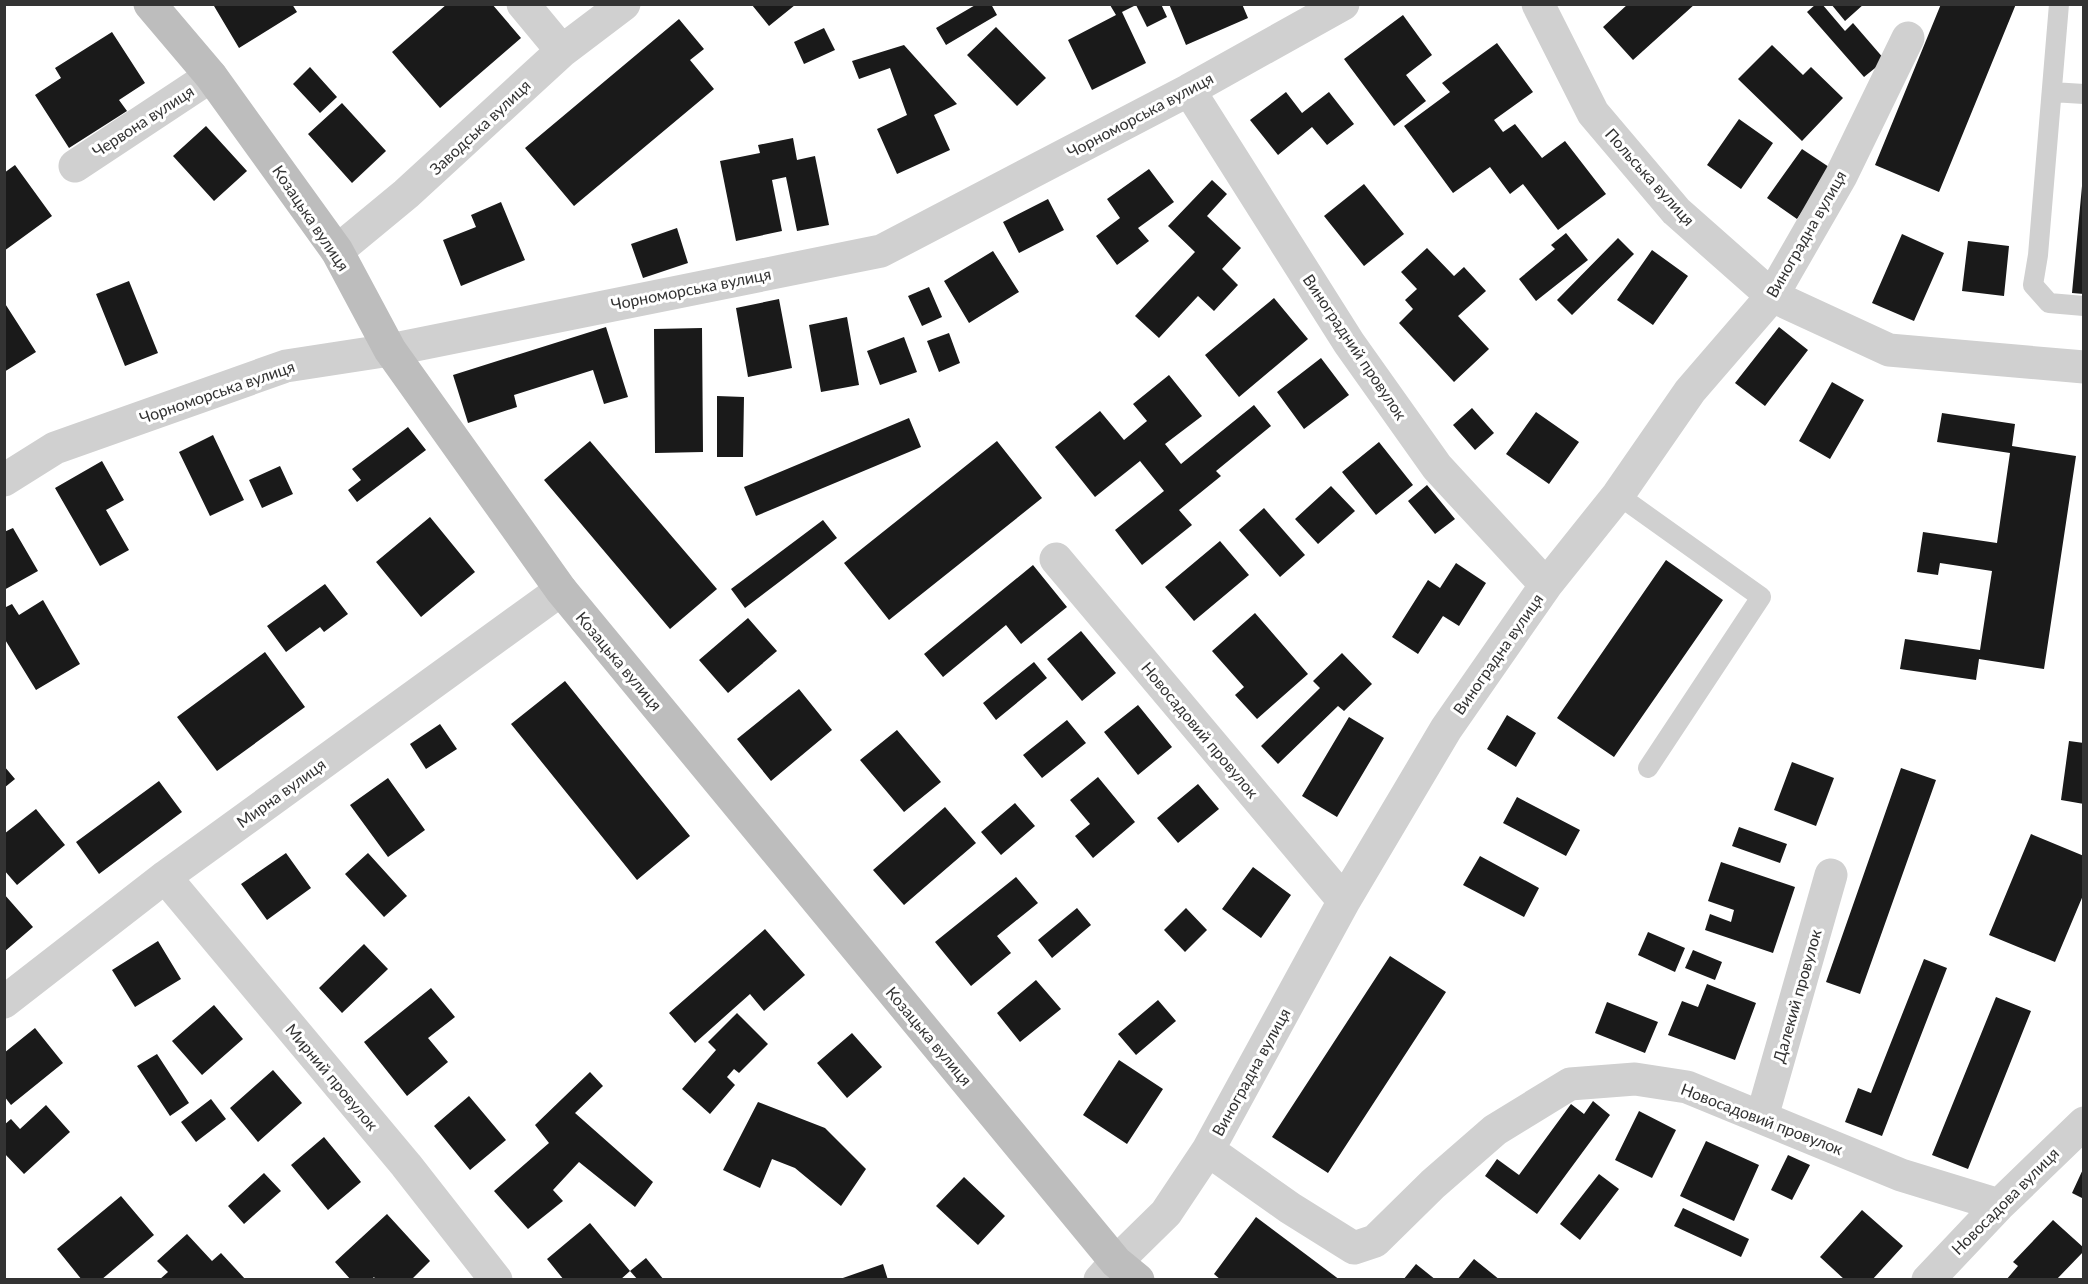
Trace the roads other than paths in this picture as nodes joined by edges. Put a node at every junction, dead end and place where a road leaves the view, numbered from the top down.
1 (150, 4) edge
2 (523, 4) edge
3 (624, 4) edge
4 (1343, 4) edge
5 (1538, 4) edge
6 (2059, 4) edge
7 (1908, 38) dead end
8 (562, 51) junction
9 (211, 76) junction
10 (1189, 90) junction
11 (2052, 92) junction
12 (2084, 94) edge
13 (75, 166) dead end
14 (337, 251) junction
15 (1772, 296) junction
16 (2084, 306) edge
17 (390, 350) junction
18 (2084, 367) edge
19 (4, 480) edge
20 (1618, 495) junction
21 (1056, 559) dead end
22 (1546, 585) junction
23 (561, 590) junction
24 (1648, 768) dead end
25 (1831, 875) dead end
26 (165, 877) junction
27 (1344, 901) junction
28 (4, 1002) edge
29 (1762, 1118) junction
30 (2084, 1123) edge
31 (1208, 1150) junction
32 (1998, 1205) junction
33 (1118, 1274) edge
34 (496, 1280) edge
35 (1928, 1280) edge

1 - 9 street, Козацька вулиця
2 - 8 street
3 - 8 street, Заводська вулиця
4 - 10 street, Чорноморська вулиця
5 - 15 street, Польська вулиця
6 - 11 lane
7 - 15 street, Виноградна вулиця
8 - 14 street, Заводська вулиця
9 - 13 street, Червона вулиця
9 - 14 street, Козацька вулиця
10 - 17 street, Чорноморська вулиця
10 - 22 street, Виноградний провулок
11 - 12 lane
11 - 16 lane
14 - 17 street, Козацька вулиця
15 - 18 street, Польська вулиця
15 - 20 street, Виноградна вулиця
17 - 19 street, Чорноморська вулиця
17 - 23 street, Козацька вулиця
20 - 22 street, Виноградна вулиця
20 - 24 lane
21 - 27 street, Новосадовий провулок
22 - 27 street, Виноградна вулиця
23 - 26 street, Мирна вулиця
23 - 33 street, Козацька вулиця
25 - 29 street, Далекий провулок
26 - 28 street, Мирна вулиця
26 - 34 street, Мирний провулок
27 - 31 street, Виноградна вулиця
29 - 31 street, Новосадовий провулок
29 - 32 street, Новосадовий провулок
30 - 32 street, Новосадова вулиця
31 - 33 street, Виноградна вулиця
32 - 35 street, Новосадова вулиця

